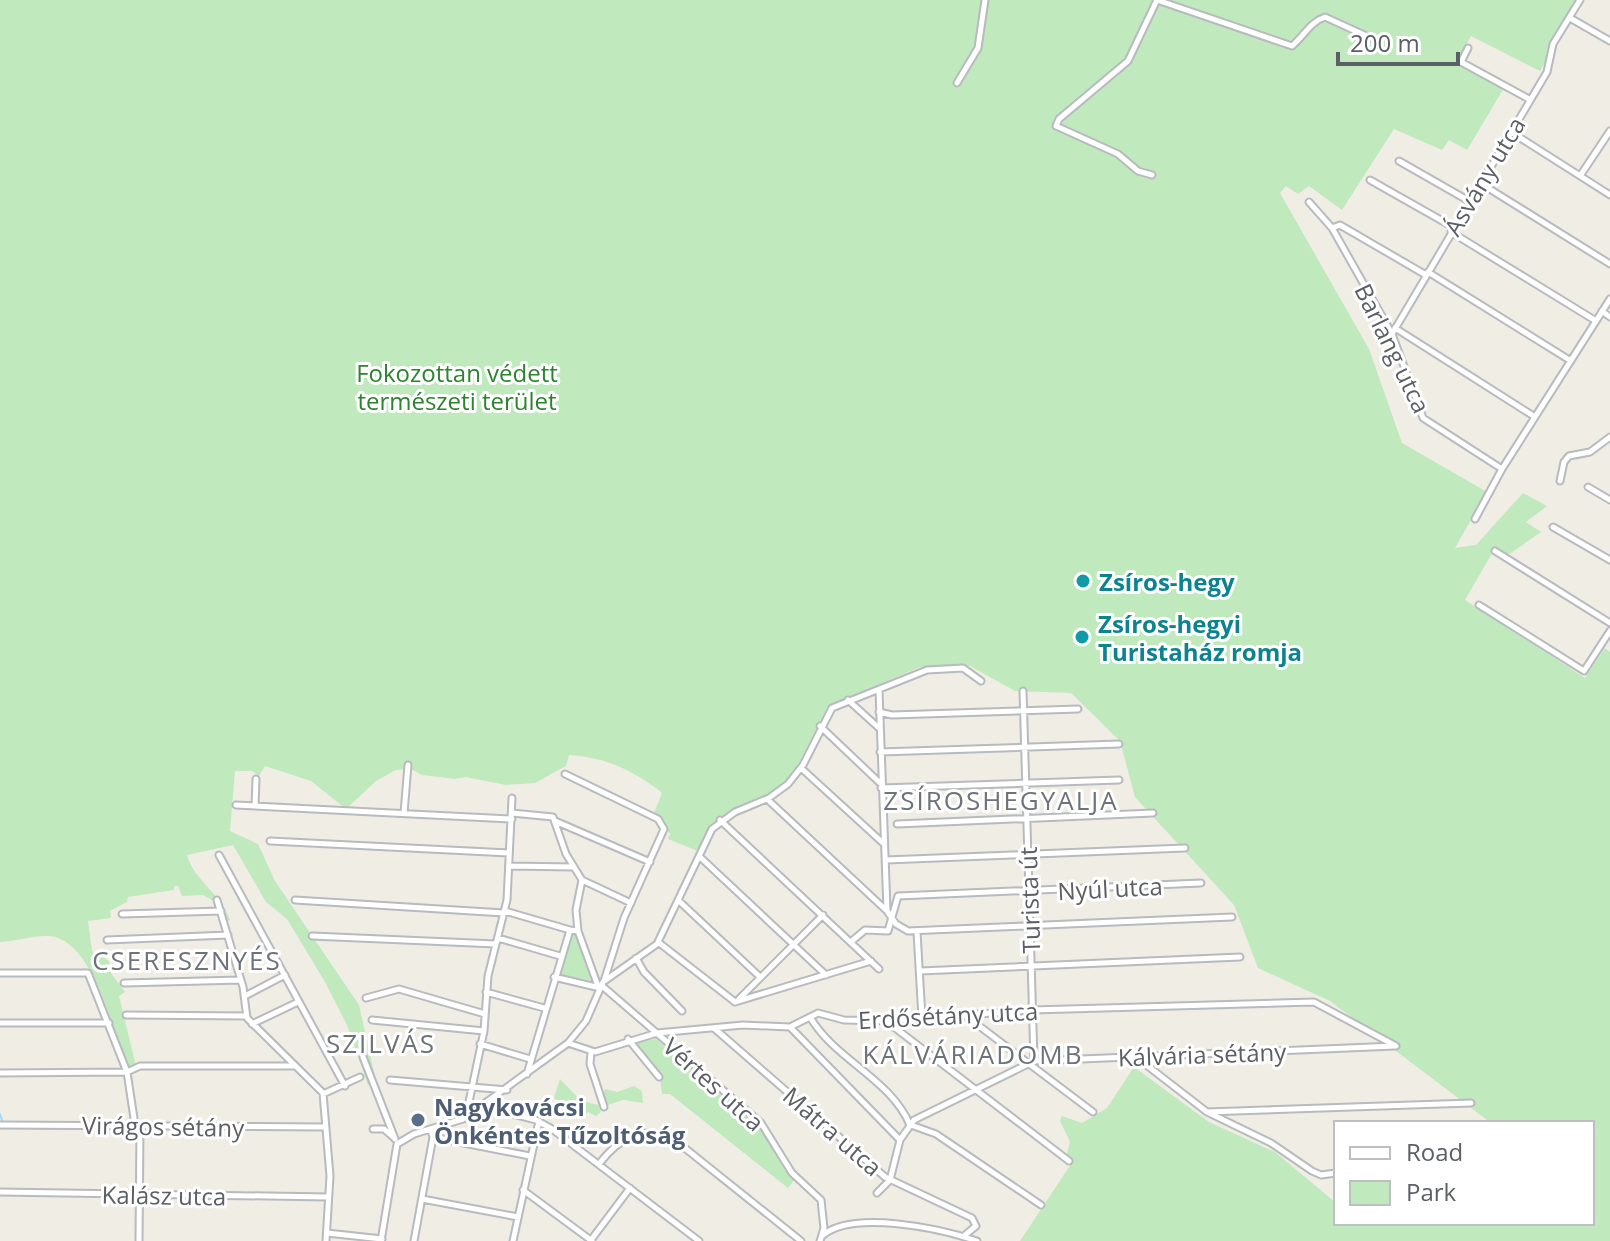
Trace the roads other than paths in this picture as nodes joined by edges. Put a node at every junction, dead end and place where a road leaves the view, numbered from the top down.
1 (985, 0) edge
2 (1157, 0) edge
3 (1580, 0) edge
4 (1570, 18) junction
5 (1371, 38) dead end
6 (1610, 41) edge
7 (1468, 48) dead end
8 (957, 83) dead end
9 (1529, 99) junction
10 (1610, 131) edge
11 (1511, 132) junction
12 (1399, 161) dead end
13 (1152, 175) dead end
14 (1580, 176) junction
15 (1370, 180) dead end
16 (1480, 183) junction
17 (1610, 195) edge
18 (1469, 201) junction
19 (1309, 202) dead end
20 (1332, 228) junction
21 (1452, 230) junction
22 (1610, 264) edge
23 (1427, 274) junction
24 (1610, 299) edge
25 (1602, 311) junction
26 (1610, 317) edge
27 (1596, 321) junction
28 (1394, 331) junction
29 (1571, 361) junction
30 (1535, 417) junction
31 (1610, 437) edge
32 (1502, 469) junction
33 (1560, 481) dead end
34 (1588, 487) dead end
35 (1610, 500) edge
36 (1475, 519) dead end
37 (1553, 527) dead end
38 (1495, 551) dead end
39 (1610, 560) edge
40 (1479, 605) dead end
41 (1610, 623) edge
42 (1610, 631) edge
43 (981, 681) dead end
44 (881, 689) junction
45 (1023, 691) dead end
46 (848, 700) junction
47 (1078, 709) dead end
48 (1024, 711) junction
49 (879, 712) junction
50 (820, 726) junction
51 (880, 729) junction
52 (1119, 744) dead end
53 (1025, 748) junction
54 (880, 752) junction
55 (408, 765) dead end
56 (801, 768) junction
57 (565, 774) dead end
58 (256, 779) dead end
59 (1119, 780) dead end
60 (1026, 783) junction
61 (881, 786) junction
62 (512, 798) dead end
63 (767, 799) junction
64 (236, 805) dead end
65 (255, 806) junction
66 (404, 813) junction
67 (1153, 813) dead end
68 (512, 816) junction
69 (554, 819) junction
70 (1027, 819) junction
71 (720, 820) junction
72 (897, 824) dead end
73 (270, 841) dead end
74 (884, 843) junction
75 (1185, 848) dead end
76 (509, 853) junction
77 (219, 855) dead end
78 (1028, 856) junction
79 (700, 857) junction
80 (886, 860) junction
81 (650, 862) junction
82 (509, 866) junction
83 (573, 867) junction
84 (582, 880) junction
85 (1201, 883) dead end
86 (1029, 892) junction
87 (217, 900) dead end
88 (295, 900) dead end
89 (678, 900) junction
90 (631, 903) junction
91 (221, 911) junction
92 (504, 912) junction
93 (122, 914) dead end
94 (888, 914) junction
95 (823, 915) junction
96 (1232, 917) dead end
97 (1030, 927) junction
98 (570, 930) junction
99 (578, 931) junction
100 (917, 932) junction
101 (228, 935) junction
102 (312, 936) dead end
103 (107, 940) dead end
104 (497, 941) junction
105 (852, 941) junction
106 (658, 942) junction
107 (793, 943) junction
108 (560, 956) junction
109 (1240, 957) dead end
110 (636, 958) junction
111 (871, 961) junction
112 (1031, 966) junction
113 (879, 969) dead end
114 (920, 971) junction
115 (0, 973) edge
116 (285, 975) junction
117 (826, 975) junction
118 (554, 977) junction
119 (760, 977) junction
120 (241, 980) junction
121 (124, 983) dead end
122 (600, 986) junction
123 (486, 992) junction
124 (245, 996) junction
125 (366, 998) dead end
126 (298, 1002) junction
127 (735, 1002) junction
128 (544, 1008) junction
129 (1032, 1010) junction
130 (682, 1011) dead end
131 (485, 1014) junction
132 (126, 1015) dead end
133 (964, 1015) junction
134 (246, 1016) junction
135 (810, 1017) junction
136 (922, 1018) junction
137 (372, 1020) dead end
138 (886, 1021) junction
139 (0, 1023) edge
140 (109, 1023) junction
141 (252, 1024) junction
142 (790, 1027) junction
143 (714, 1028) junction
144 (484, 1031) junction
145 (657, 1033) junction
146 (628, 1039) junction
147 (568, 1043) junction
148 (480, 1044) junction
149 (1396, 1046) joint
150 (590, 1051) junction
151 (363, 1057) dead end
152 (1135, 1057) junction
153 (530, 1059) junction
154 (1032, 1062) junction
155 (296, 1066) junction
156 (127, 1072) junction
157 (0, 1073) edge
158 (527, 1075) junction
159 (360, 1077) dead end
160 (659, 1077) dead end
161 (390, 1080) dead end
162 (345, 1086) junction
163 (470, 1088) junction
164 (976, 1089) junction
165 (507, 1090) junction
166 (323, 1094) junction
167 (1471, 1103) dead end
168 (482, 1106) junction
169 (604, 1107) dead end
170 (1093, 1112) dead end
171 (1207, 1112) junction
172 (466, 1117) junction
173 (539, 1121) junction
174 (0, 1125) edge
175 (910, 1125) junction
176 (137, 1126) junction
177 (325, 1127) junction
178 (373, 1129) dead end
179 (432, 1134) junction
180 (900, 1140) junction
181 (395, 1145) junction
182 (530, 1156) junction
183 (1069, 1161) dead end
184 (599, 1164) junction
185 (1334, 1173) edge
186 (890, 1180) junction
187 (630, 1188) junction
188 (523, 1190) junction
189 (0, 1192) edge
190 (877, 1193) dead end
191 (139, 1195) junction
192 (328, 1197) junction
193 (422, 1199) junction
194 (1041, 1205) dead end
195 (518, 1217) junction
196 (327, 1233) junction
197 (964, 1236) junction
198 (820, 1239) edge
199 (382, 1240) edge
200 (592, 1240) edge
201 (139, 1241) edge
202 (326, 1241) edge
203 (414, 1241) edge
204 (513, 1241) edge
205 (699, 1241) edge
206 (801, 1241) edge
207 (977, 1241) edge

1 - 8 street
2 - 5 street
2 - 13 street
3 - 4 street, Ásvány utca
4 - 6 street
4 - 9 street, Ásvány utca
7 - 9 street
9 - 11 street, Ásvány utca
10 - 14 street
11 - 14 street
11 - 16 street, Ásvány utca
12 - 18 street
14 - 17 street
15 - 21 street
16 - 18 street, Ásvány utca
16 - 22 street
18 - 21 street, Ásvány utca
19 - 20 street, Barlang utca
20 - 23 street
20 - 28 street, Barlang utca
21 - 23 street, Ásvány utca
21 - 27 street
23 - 28 street, Ásvány utca
23 - 29 street
24 - 25 street
25 - 26 street
25 - 27 street
27 - 29 street
28 - 30 street
28 - 32 street, Barlang utca
29 - 30 street
30 - 32 street
31 - 33 street
32 - 36 street
34 - 35 street
37 - 39 street
38 - 41 street
40 - 42 street
43 - 44 street
44 - 46 street
44 - 49 street
45 - 48 street, Turista út
46 - 50 street
46 - 51 street
47 - 48 street
48 - 49 street
48 - 53 street, Turista út
49 - 51 street
50 - 56 street
50 - 61 street
51 - 54 street
52 - 53 street
53 - 54 street
53 - 60 street, Turista út
54 - 61 street
55 - 66 street
56 - 63 street
56 - 74 street
57 - 81 street
58 - 65 street
59 - 60 street
60 - 61 street
60 - 70 street, Turista út
61 - 74 street
62 - 68 street
63 - 71 street
63 - 94 street
64 - 65 street
65 - 66 street
66 - 68 street
67 - 70 street
68 - 69 street
68 - 76 street
69 - 81 street
69 - 83 street
70 - 72 street
70 - 78 street, Turista út
71 - 79 street
71 - 95 street
73 - 76 street
74 - 80 street
75 - 78 street
76 - 82 street
77 - 116 street
78 - 80 street
78 - 86 street, Turista út
79 - 89 street
79 - 107 street
80 - 94 street
81 - 90 street
82 - 83 street
82 - 92 street
83 - 84 street
84 - 90 street
84 - 99 street
85 - 86 street, Nyúl utca
86 - 94 street, Nyúl utca
86 - 97 street, Turista út
87 - 91 street
88 - 92 street
89 - 106 street
89 - 119 street
90 - 122 street
91 - 93 street
91 - 101 street
92 - 98 street
92 - 104 street
94 - 100 street
94 - 105 street
95 - 105 street
95 - 107 street
96 - 97 street
97 - 100 street
97 - 112 street, Turista út
98 - 99 street
98 - 108 street
99 - 122 street
100 - 114 street
101 - 103 street
101 - 120 street
102 - 104 street
104 - 108 street
104 - 123 street
105 - 111 street
106 - 110 street
106 - 127 street
107 - 117 street
107 - 119 street
108 - 118 street
109 - 112 street
110 - 122 street
110 - 130 street
111 - 113 street
111 - 117 street
112 - 114 street
112 - 129 street, Turista út
114 - 136 street
115 - 140 street
116 - 124 street
116 - 126 street
117 - 127 street
118 - 122 street
118 - 128 street
119 - 127 street
120 - 121 street
120 - 124 street
122 - 145 street, Vértes utca
122 - 147 street
123 - 128 street
123 - 131 street
124 - 134 street
125 - 131 street
126 - 141 street
126 - 162 street
128 - 153 street
129 - 133 street, Erdősétány utca
129 - 149 street, Erdősétány utca
129 - 154 street, Turista út
131 - 144 street
132 - 134 street
133 - 136 street, Erdősétány utca
133 - 154 street
134 - 141 street
135 - 138 street, Erdősétány utca
135 - 142 street
135 - 175 street
136 - 138 street, Erdősétány utca
137 - 144 street
138 - 164 street
139 - 140 street
140 - 156 street
141 - 155 street
142 - 143 street
142 - 180 street
143 - 145 street
143 - 186 street, Mátra utca
144 - 148 street
145 - 146 street
145 - 198 street, Vértes utca
146 - 150 street
146 - 160 street
147 - 150 street
147 - 158 street
148 - 153 street
148 - 163 street
149 - 152 street, Kálvária sétány
150 - 169 street
151 - 181 street
152 - 154 street, Kálvária sétány
152 - 171 street
153 - 158 street
154 - 164 street, Kálvária sétány
154 - 170 street
155 - 156 street
155 - 166 street
156 - 157 street
156 - 176 street
158 - 165 street
159 - 162 street
161 - 163 street
162 - 166 street
163 - 165 street
163 - 172 street
164 - 175 street, Kálvária sétány
164 - 183 street
165 - 168 street
166 - 177 street
167 - 171 street
168 - 172 street
168 - 173 street
171 - 185 street
172 - 179 street
173 - 182 street
173 - 184 street
174 - 176 street, Virágos sétány
175 - 180 street, Kálvária sétány
175 - 194 street
176 - 177 street, Virágos sétány
176 - 191 street
177 - 192 street
178 - 181 street
179 - 181 street
179 - 182 street
179 - 193 street
180 - 186 street, Kálvária sétány
181 - 199 street
182 - 188 street
184 - 187 street
184 - 206 street
186 - 190 street
186 - 197 street, Mátra utca
187 - 200 street
187 - 205 street
188 - 195 street
188 - 200 street
189 - 191 street, Kalász utca
191 - 192 street, Kalász utca
191 - 201 street
192 - 196 street
193 - 195 street
193 - 203 street
195 - 204 street
196 - 199 street
196 - 202 street
197 - 198 street
197 - 207 street

